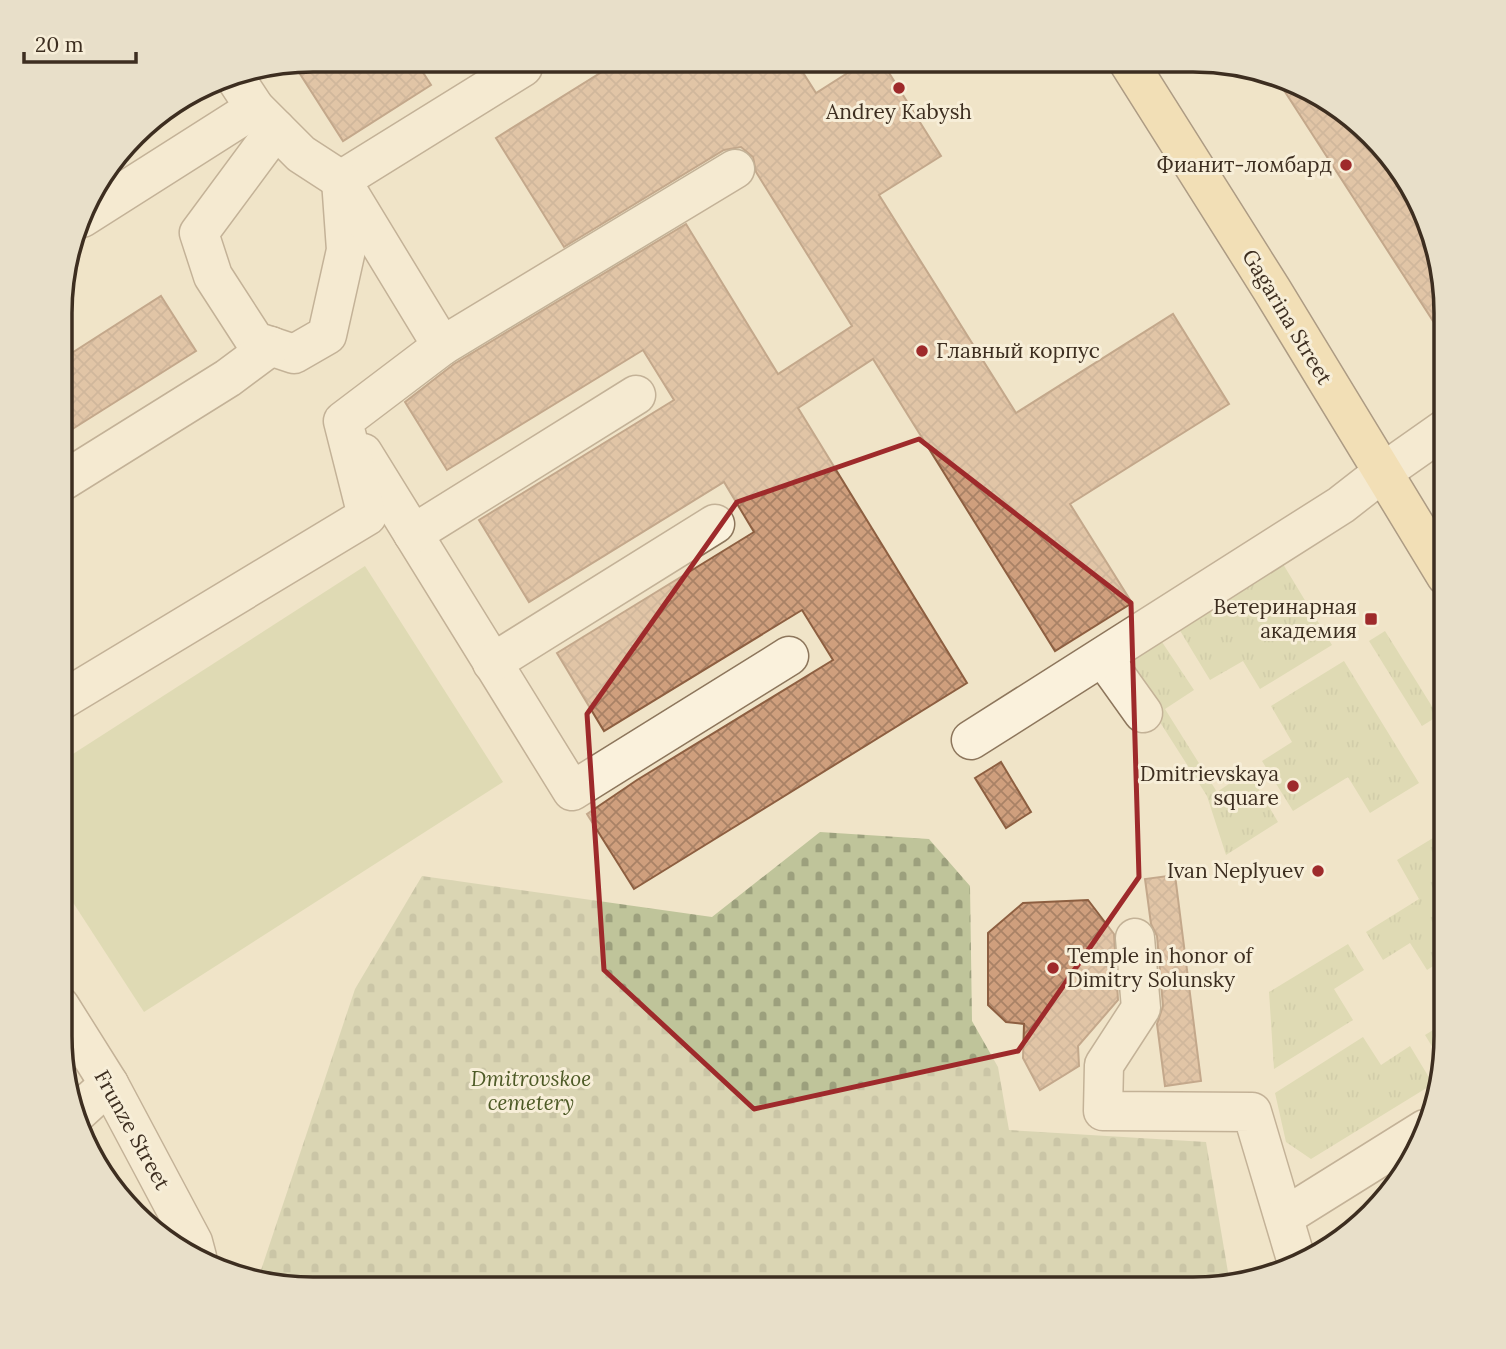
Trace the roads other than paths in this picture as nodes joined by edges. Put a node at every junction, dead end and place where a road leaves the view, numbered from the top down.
1 (515, 72) edge
2 (1135, 72) edge
3 (240, 84) edge
4 (266, 119) junction
5 (735, 169) dead end
6 (341, 180) junction
7 (95, 211) edge
8 (271, 346) junction
9 (442, 346) junction
10 (636, 395) dead end
11 (343, 421) junction
12 (1434, 436) edge
13 (1382, 472) junction
14 (72, 475) edge
15 (715, 524) dead end
16 (413, 534) junction
17 (1434, 556) edge
18 (789, 656) dead end
19 (1103, 657) junction
20 (492, 663) junction
21 (72, 694) edge
22 (1143, 713) dead end
23 (971, 740) dead end
24 (1135, 938) dead end
25 (72, 1025) edge
26 (109, 1084) junction
27 (83, 1108) edge
28 (1412, 1137) edge
29 (1284, 1217) junction
30 (194, 1246) edge
31 (1295, 1254) edge

1 - 6 street
2 - 13 main road, Gagarina Street
3 - 4 street
4 - 6 street
4 - 7 street
4 - 8 street
5 - 9 street
6 - 8 street
6 - 9 street
8 - 14 street
9 - 11 street
10 - 16 street
11 - 16 street
11 - 21 street
12 - 13 street
13 - 17 main road, Gagarina Street
13 - 19 street
15 - 20 street
16 - 20 street
18 - 20 street
19 - 22 street
19 - 23 street
24 - 29 street
25 - 26 street, Frunze Street
26 - 27 street
26 - 30 street, Frunze Street
28 - 29 street
29 - 31 street

